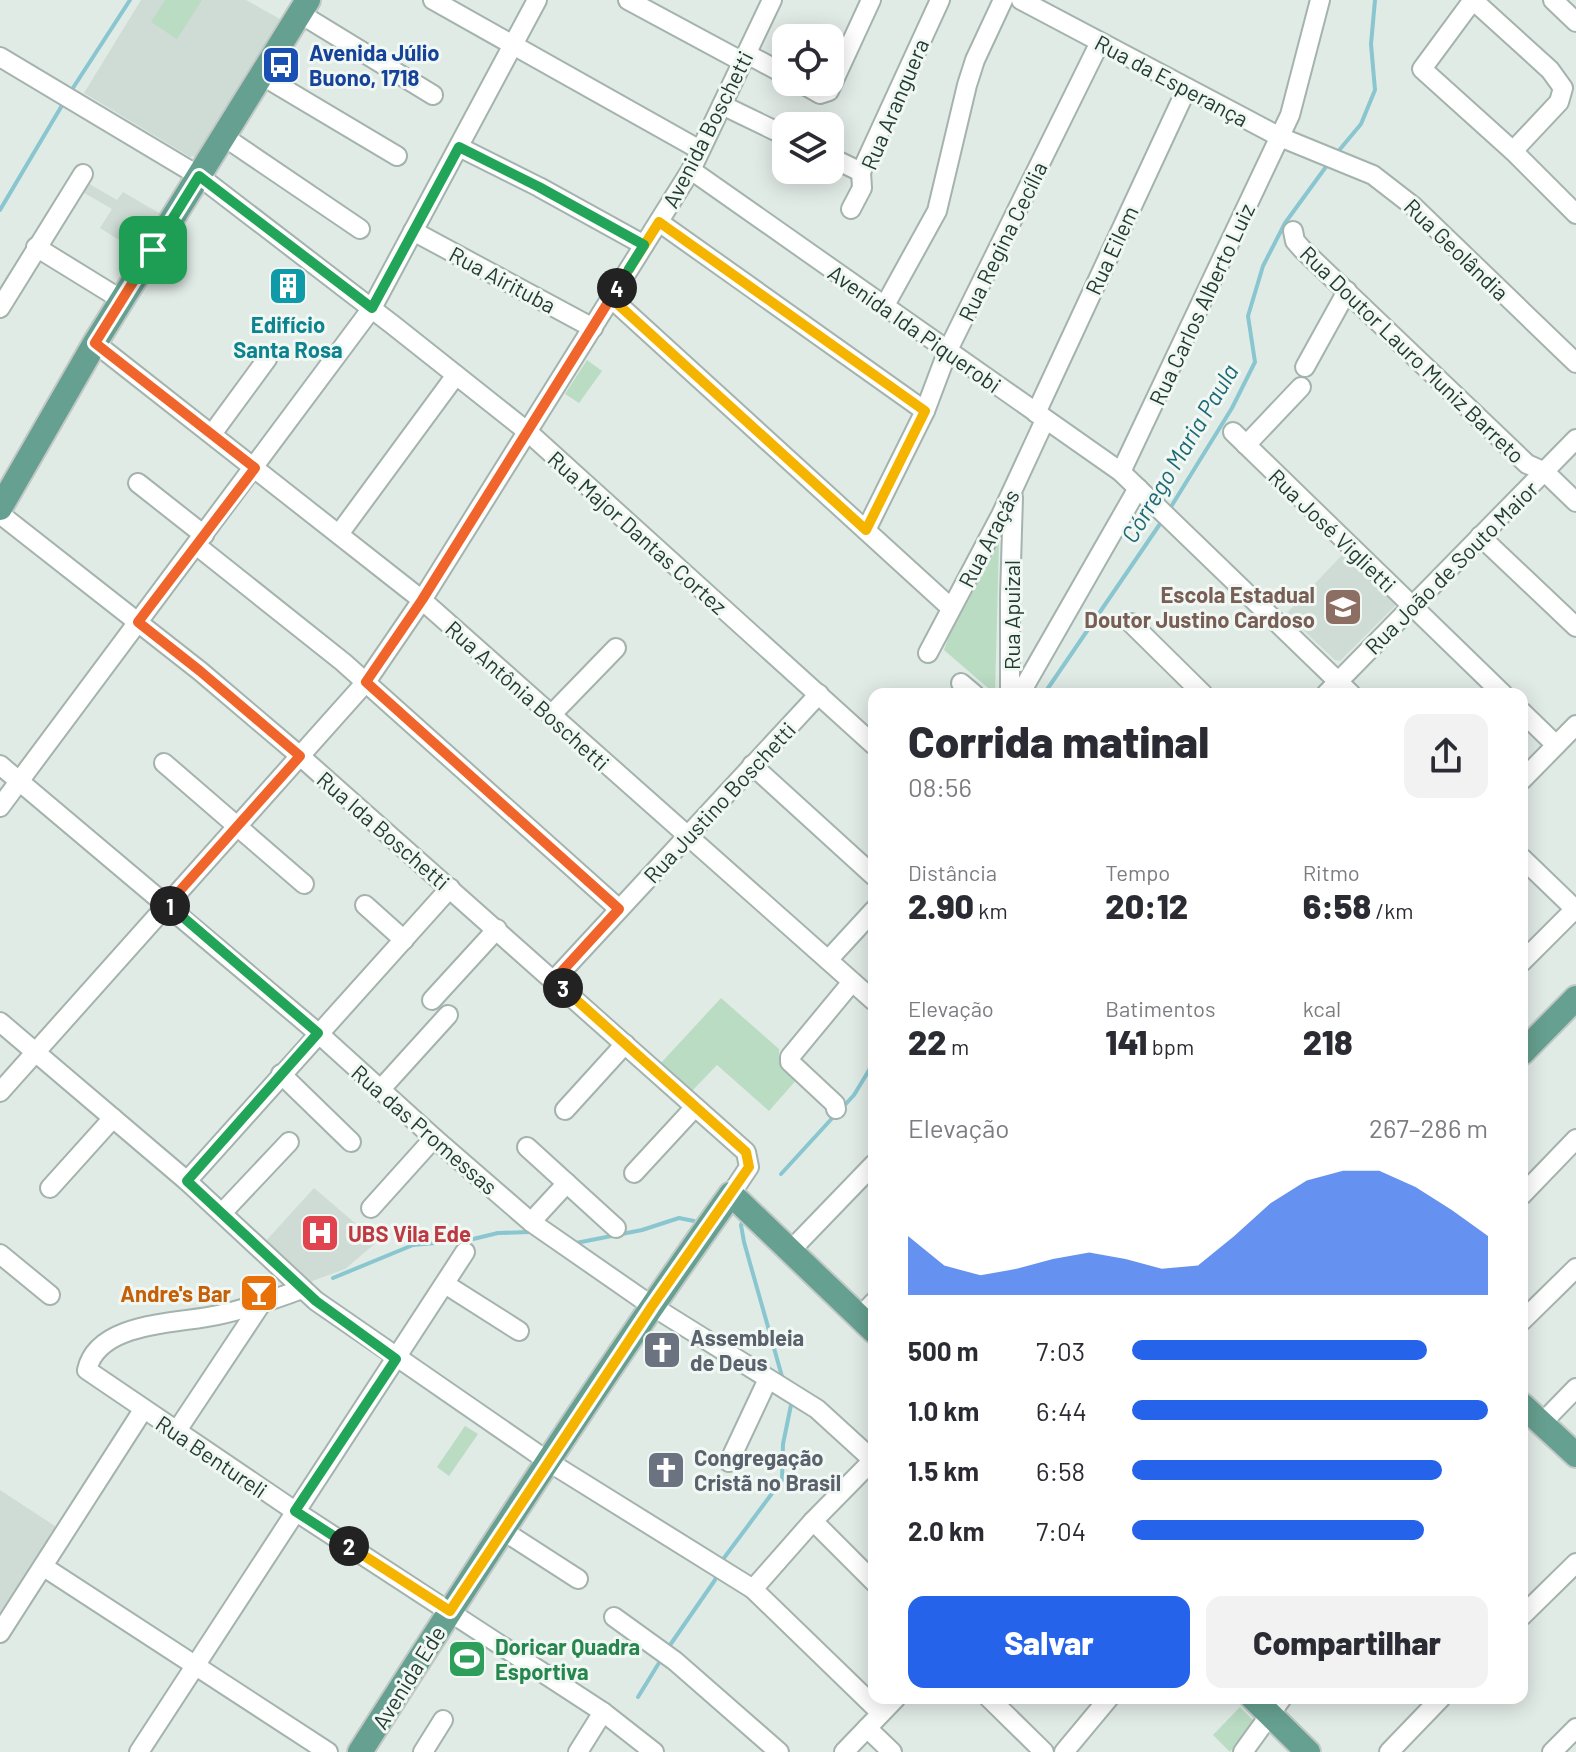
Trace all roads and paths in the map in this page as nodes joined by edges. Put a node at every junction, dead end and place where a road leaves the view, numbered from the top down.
1 (433, 0) edge
2 (537, 0) edge
3 (628, 0) edge
4 (772, 0) edge
5 (871, 0) edge
6 (940, 0) edge
7 (1003, 0) edge
8 (1021, 0) edge
9 (1473, 0) edge
10 (1553, 0) edge
11 (1316, 1) edge
12 (304, 7) edge
13 (1576, 22) edge
14 (1100, 42) junction
15 (513, 46) junction
16 (0, 57) edge
17 (745, 58) junction
18 (844, 58) edge
19 (772, 69) edge
20 (261, 75) junction
21 (1187, 88) junction
22 (433, 95) dead end
23 (722, 105) junction
24 (772, 129) edge
25 (223, 136) junction
26 (1280, 137) junction
27 (459, 147) junction
28 (700, 150) junction
29 (1513, 151) junction
30 (397, 156) dead end
31 (1333, 158) joint
32 (844, 164) edge
33 (691, 170) junction
34 (861, 172) junction
35 (83, 174) dead end
36 (199, 176) junction
37 (851, 209) dead end
38 (1576, 214) edge
39 (659, 222) junction
40 (360, 229) dead end
41 (413, 231) junction
42 (1293, 231) dead end
43 (644, 245) junction
44 (36, 247) junction
45 (1347, 291) junction
46 (611, 298) junction
47 (122, 300) junction
48 (884, 307) junction
49 (0, 308) edge
50 (372, 308) junction
51 (593, 328) junction
52 (95, 343) junction
53 (948, 350) junction
54 (267, 359) dead end
55 (1576, 363) edge
56 (1305, 367) dead end
57 (456, 375) junction
58 (1301, 387) dead end
59 (925, 411) junction
60 (1040, 417) junction
61 (528, 432) junction
62 (212, 434) junction
63 (1576, 439) edge
64 (255, 468) junction
65 (1121, 472) junction
66 (1545, 472) junction
67 (138, 483) dead end
68 (1013, 488) junction
69 (1138, 488) junction
70 (1576, 502) edge
71 (0, 508) edge
72 (0, 514) edge
73 (866, 530) junction
74 (339, 534) junction
75 (1480, 536) junction
76 (200, 540) junction
77 (422, 600) junction
78 (1412, 606) junction
79 (951, 608) junction
80 (138, 622) junction
81 (1131, 623) dead end
82 (1576, 627) edge
83 (616, 648) dead end
84 (928, 653) dead end
85 (366, 682) junction
86 (1010, 688) edge
87 (1023, 688) edge
88 (1197, 688) edge
89 (1336, 688) edge
90 (1340, 688) edge
91 (1497, 688) edge
92 (819, 694) junction
93 (551, 715) junction
94 (1528, 718) edge
95 (1576, 725) edge
96 (868, 739) edge
97 (1556, 745) junction
98 (300, 756) junction
99 (164, 763) dead end
100 (0, 765) edge
101 (752, 765) junction
102 (1528, 774) edge
103 (20, 781) junction
104 (0, 807) edge
105 (237, 827) junction
106 (687, 836) junction
107 (1528, 864) edge
108 (868, 871) edge
109 (304, 884) dead end
110 (450, 888) junction
111 (168, 904) junction
112 (365, 905) dead end
113 (619, 909) junction
114 (1575, 909) edge
115 (868, 917) edge
116 (497, 929) junction
117 (404, 940) junction
118 (1528, 956) edge
119 (828, 960) junction
120 (554, 980) junction
121 (852, 982) junction
122 (868, 996) edge
123 (1576, 998) edge
124 (432, 1000) dead end
125 (448, 1015) dead end
126 (0, 1022) edge
127 (318, 1033) junction
128 (625, 1044) junction
129 (1528, 1047) edge
130 (36, 1053) junction
131 (281, 1074) junction
132 (380, 1090) junction
133 (0, 1092) edge
134 (695, 1107) junction
135 (836, 1109) dead end
136 (565, 1110) dead end
137 (113, 1118) junction
138 (434, 1138) junction
139 (1576, 1139) edge
140 (289, 1142) dead end
141 (351, 1142) dead end
142 (527, 1147) dead end
143 (749, 1163) joint
144 (868, 1170) edge
145 (634, 1173) dead end
146 (187, 1181) junction
147 (567, 1183) junction
148 (50, 1188) dead end
149 (1528, 1189) edge
150 (731, 1194) junction
151 (371, 1208) dead end
152 (222, 1213) junction
153 (531, 1222) junction
154 (616, 1228) dead end
155 (791, 1250) junction
156 (465, 1252) dead end
157 (0, 1254) edge
158 (1576, 1268) edge
159 (445, 1284) junction
160 (302, 1289) junction
161 (50, 1295) dead end
162 (172, 1304) dead end
163 (261, 1304) junction
164 (652, 1306) junction
165 (1528, 1315) edge
166 (868, 1316) edge
167 (188, 1320) junction
168 (519, 1331) dead end
169 (396, 1359) junction
170 (781, 1387) junction
171 (1576, 1388) edge
172 (143, 1410) junction
173 (1528, 1410) edge
174 (1542, 1423) junction
175 (176, 1432) junction
176 (868, 1454) edge
177 (1576, 1455) edge
178 (549, 1462) junction
179 (729, 1462) dead end
180 (868, 1466) edge
181 (295, 1511) junction
182 (813, 1521) junction
183 (502, 1530) junction
184 (1576, 1563) edge
185 (44, 1567) junction
186 (868, 1576) edge
187 (578, 1579) dead end
188 (753, 1589) junction
189 (1528, 1610) edge
190 (450, 1611) junction
191 (614, 1617) dead end
192 (0, 1633) edge
193 (196, 1665) junction
194 (868, 1700) edge
195 (872, 1704) edge
196 (890, 1704) edge
197 (995, 1704) edge
198 (1104, 1704) edge
199 (1268, 1704) edge
200 (1435, 1704) edge
201 (603, 1712) junction
202 (881, 1713) junction
203 (443, 1720) dead end
204 (867, 1728) junction
205 (1576, 1728) edge
206 (139, 1752) edge
207 (328, 1752) edge
208 (360, 1752) edge
209 (423, 1752) edge
210 (578, 1752) edge
211 (654, 1752) edge
212 (779, 1752) edge
213 (844, 1752) edge
214 (892, 1752) edge
215 (1044, 1752) edge
216 (1064, 1752) edge
217 (1243, 1752) edge
218 (1308, 1752) edge
219 (1389, 1752) edge
220 (1552, 1752) edge

1 - 15 street
2 - 15 street
3 - 17 street
4 - 17 street, Avenida Boschetti
5 - 18 street
6 - 34 street, Rua Aranguera
7 - 48 street
8 - 14 street, Rua da Esperança
9 - 29 street
9 - 29 street
10 - 13 street
11 - 26 street, Rua Carlos Alberto Luiz
12 - 20 main road
12 - 22 street
14 - 21 street, Rua da Esperança
14 - 53 street, Rua Regina Cecília
15 - 27 street
15 - 28 street
16 - 36 street, Rua Major Dantas Cortez
17 - 19 street
17 - 23 street, Avenida Boschetti
20 - 25 main road
20 - 30 street
21 - 26 street, Rua da Esperança
21 - 60 street, Rua Eilem
23 - 24 street
23 - 28 street, Avenida Boschetti
25 - 36 main road
25 - 40 street
26 - 31 street, Rua da Esperança
26 - 65 street, Rua Carlos Alberto Luiz
27 - 41 street
27 - 43 street
28 - 33 street, Avenida Boschetti
29 - 38 street
31 - 55 street, Rua Geolândia
32 - 34 street
33 - 39 street, Avenida Boschetti
33 - 48 street, Avenida Ida Piquerobi
34 - 37 street, Rua Aranguera
35 - 44 street
36 - 47 main road
36 - 50 street, Rua Major Dantas Cortez
39 - 43 street, Avenida Boschetti
39 - 59 street
41 - 50 street
41 - 51 street, Rua Airituba
42 - 45 street, Rua Doutor Lauro Muniz Barreto
43 - 46 street, Avenida Boschetti
44 - 47 street
44 - 49 street
45 - 56 street
45 - 66 street, Rua Doutor Lauro Muniz Barreto
46 - 51 street, Avenida Boschetti
46 - 73 street
47 - 52 main road
48 - 53 street, Avenida Ida Piquerobi
50 - 57 street, Rua Major Dantas Cortez
50 - 64 street
51 - 61 street, Avenida Boschetti
52 - 62 street, Rua Antônia Boschetti
52 - 71 main road
53 - 59 street, Rua Regina Cecília
53 - 60 street, Avenida Ida Piquerobi
54 - 62 street
57 - 61 street, Rua Major Dantas Cortez
57 - 74 street
58 - 78 street, Rua José Viglietti
59 - 73 street, Rua Regina Cecília
60 - 65 street, Avenida Ida Piquerobi
60 - 68 street, Rua Araçás
61 - 77 street, Avenida Boschetti
61 - 92 street, Rua Major Dantas Cortez
62 - 64 street, Rua Antônia Boschetti
63 - 66 street, Rua João de Souto Maior
64 - 74 street, Rua Antônia Boschetti
64 - 76 street
65 - 69 street, Avenida Ida Piquerobi
66 - 70 street, Rua Doutor Lauro Muniz Barreto
66 - 75 street, Rua João de Souto Maior
67 - 76 street
68 - 79 street, Rua Araçás
68 - 86 street, Rua Apuizal
69 - 87 street
69 - 89 street, Avenida Ida Piquerobi
72 - 80 street, Rua Ida Boschetti
73 - 79 street
74 - 77 street, Rua Antônia Boschetti
75 - 78 street, Rua João de Souto Maior
75 - 82 street
76 - 80 street
76 - 85 street
77 - 85 street, Avenida Boschetti
77 - 93 street, Rua Antônia Boschetti
78 - 90 street, Rua João de Souto Maior
78 - 91 street, Rua José Viglietti
79 - 84 street, Rua Araçás
80 - 98 street, Rua Ida Boschetti
80 - 103 street
81 - 88 street
83 - 93 street
85 - 98 street, Avenida Boschetti
85 - 113 street
92 - 96 street, Rua Major Dantas Cortez
92 - 101 street, Rua Justino Boschetti
93 - 106 street, Rua Antônia Boschetti
94 - 97 street
95 - 97 street
97 - 102 street
98 - 105 street, Avenida Boschetti
98 - 110 street, Rua Ida Boschetti
99 - 105 street
100 - 103 street, Rua das Promessas
101 - 106 street, Rua Justino Boschetti
101 - 108 street
103 - 104 street
103 - 111 street, Rua das Promessas
105 - 109 street
105 - 111 street, Avenida Boschetti
106 - 113 street, Rua Justino Boschetti
106 - 119 street, Rua Antônia Boschetti
107 - 114 street
110 - 116 street, Rua Ida Boschetti
110 - 117 street
111 - 127 street, Rua das Promessas
111 - 130 street, Avenida Boschetti
112 - 117 street
113 - 120 street, Rua Justino Boschetti
114 - 118 street
115 - 119 street
116 - 120 street, Rua Ida Boschetti
116 - 124 street
117 - 127 street
119 - 121 street, Rua Antônia Boschetti
120 - 128 street, Rua Ida Boschetti
121 - 122 street, Rua Antônia Boschetti
121 - 135 street
123 - 129 main road
125 - 132 street
126 - 130 street
127 - 131 street
127 - 132 street, Rua das Promessas
128 - 134 street, Rua Ida Boschetti
128 - 136 street
130 - 133 street, Avenida Boschetti
130 - 137 street
131 - 141 street
131 - 146 street
132 - 138 street, Rua das Promessas
134 - 143 street, Rua Ida Boschetti
134 - 145 street
137 - 146 street
137 - 148 street
138 - 151 street
138 - 153 street, Rua das Promessas
139 - 149 street
140 - 152 street
142 - 147 street
143 - 150 street, Avenida Ede
144 - 155 street
146 - 152 street
147 - 153 street
147 - 154 street
150 - 155 main road
150 - 164 main road, Avenida Ede
152 - 160 street
153 - 164 street, Rua das Promessas
155 - 166 main road
156 - 159 street
157 - 161 street
158 - 165 street
159 - 168 street
159 - 169 street
160 - 163 street
160 - 169 street
162 - 167 street
163 - 167 street
163 - 175 street
164 - 170 street, Rua das Promessas
164 - 178 main road, Avenida Ede
167 - 172 street, Rua Bentureli
169 - 178 street
169 - 181 street
170 - 176 street, Rua das Promessas
170 - 179 street
171 - 174 street
172 - 175 street, Rua Bentureli
172 - 185 street
173 - 174 main road
174 - 177 main road
175 - 181 street, Rua Bentureli
178 - 183 main road, Avenida Ede
178 - 188 street
180 - 182 street
181 - 190 street, Rua Bentureli
181 - 193 street
182 - 186 street
182 - 188 street
183 - 187 street
183 - 190 main road, Avenida Ede
184 - 189 street
185 - 192 street
185 - 193 street
188 - 194 street
190 - 201 street, Rua Bentureli
190 - 208 main road, Avenida Ede
191 - 212 street
193 - 206 street
193 - 207 street
195 - 202 street
196 - 202 street
197 - 215 street
198 - 216 street
199 - 217 street
199 - 218 main road
200 - 219 street
201 - 210 street
201 - 211 street, Rua Bentureli
202 - 204 street
203 - 209 street
204 - 213 street
204 - 214 street
205 - 220 street

